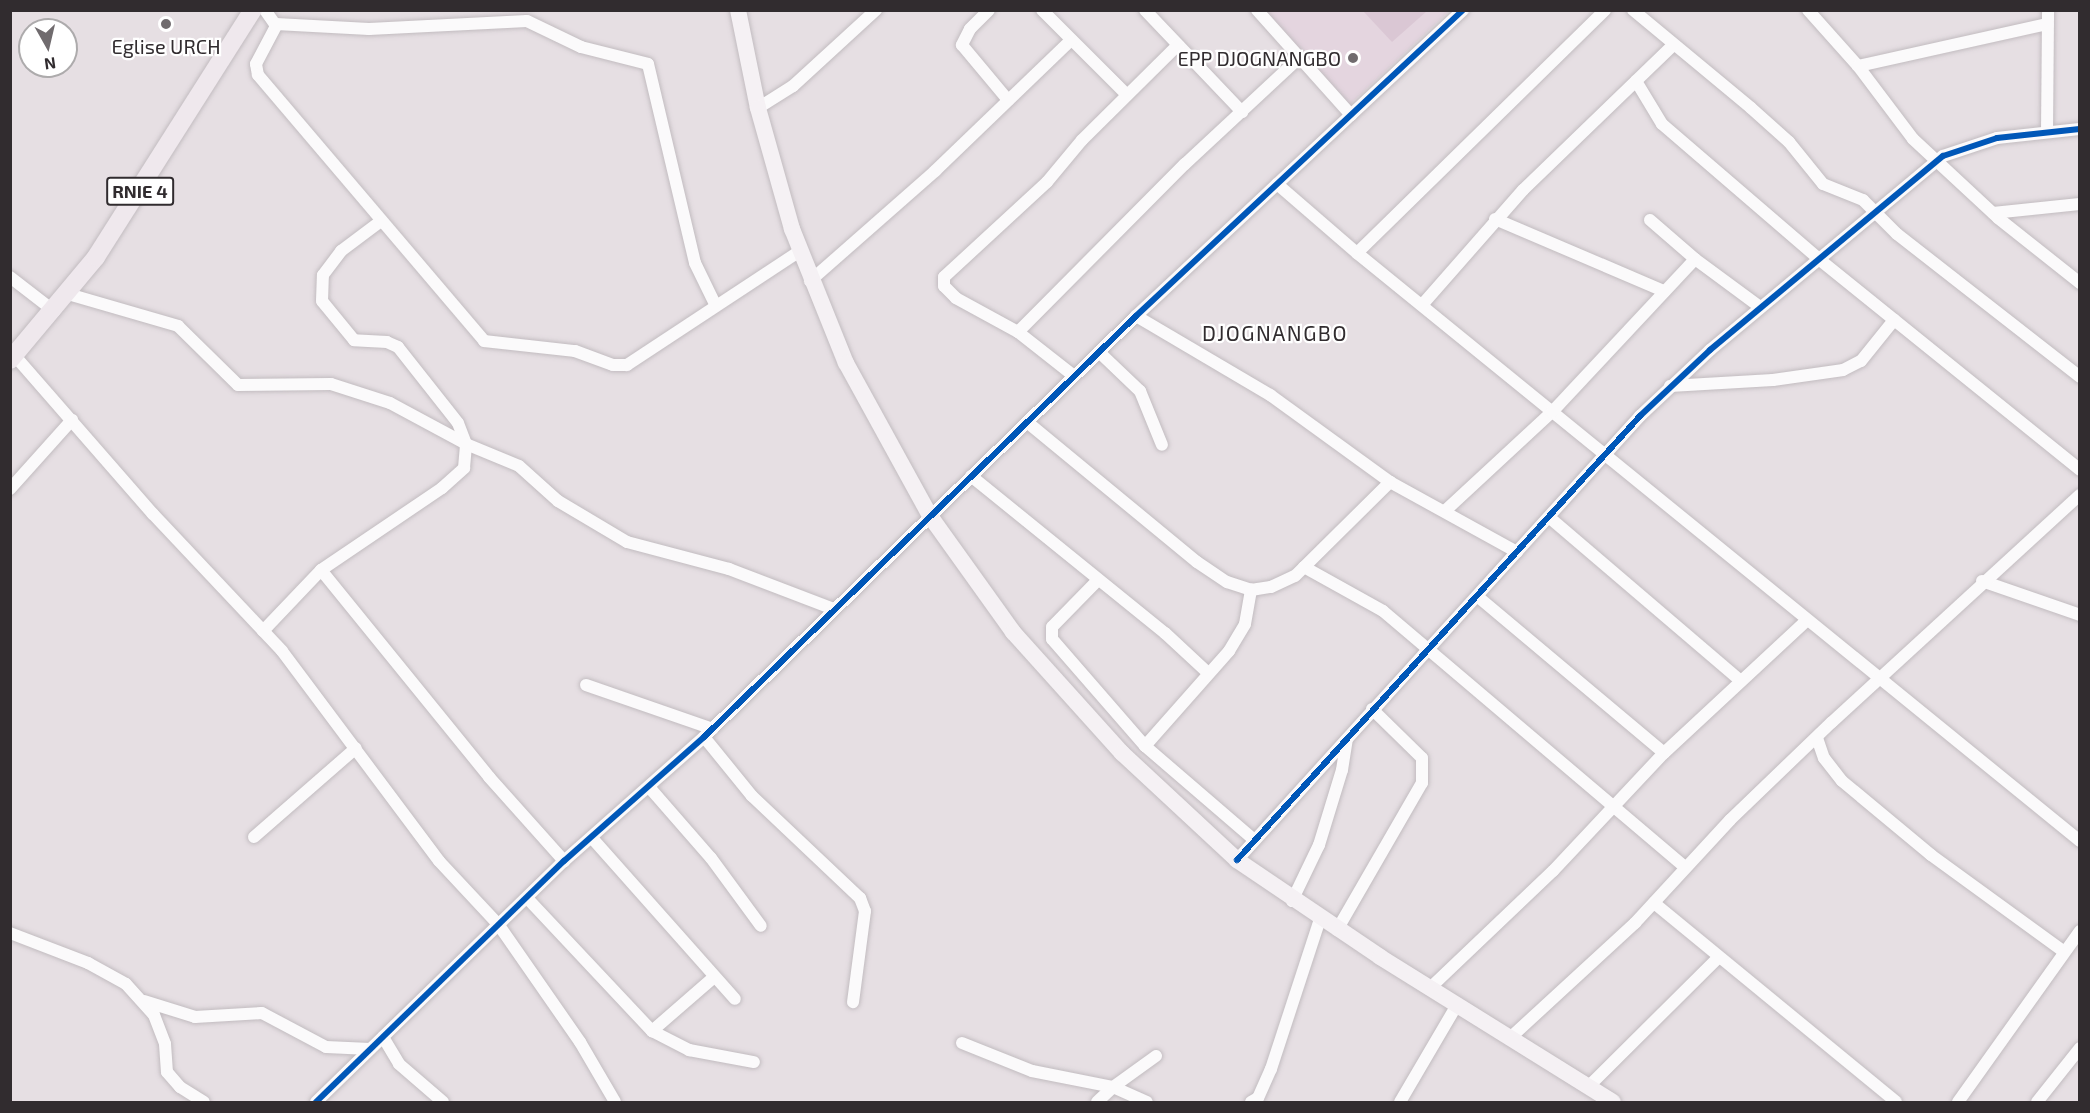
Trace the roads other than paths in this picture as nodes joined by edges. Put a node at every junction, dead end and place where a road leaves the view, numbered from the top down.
1 (253, 10) edge
2 (265, 10) edge
3 (738, 10) edge
4 (876, 10) edge
5 (989, 10) edge
6 (1042, 10) edge
7 (1145, 10) edge
8 (1257, 10) edge
9 (1463, 10) edge
10 (1605, 10) edge
11 (1633, 10) edge
12 (1808, 10) edge
13 (2048, 10) edge
14 (276, 24) junction
15 (2048, 24) junction
16 (1071, 40) junction
17 (1178, 45) junction
18 (1673, 45) junction
19 (1299, 58) junction
20 (1858, 66) junction
21 (1636, 81) junction
22 (1127, 95) junction
23 (1008, 100) junction
24 (758, 108) junction
25 (1242, 112) junction
26 (1351, 115) junction
27 (2079, 129) edge
28 (2048, 132) junction
29 (1936, 162) junction
30 (1277, 184) junction
31 (2079, 204) edge
32 (1875, 213) junction
33 (1993, 213) junction
34 (1495, 219) junction
35 (1650, 220) dead end
36 (381, 221) junction
37 (800, 251) junction
38 (1357, 253) junction
39 (1695, 259) junction
40 (1820, 260) junction
41 (10, 277) edge
42 (810, 281) junction
43 (2079, 283) edge
44 (1664, 291) junction
45 (68, 294) junction
46 (715, 304) junction
47 (1422, 305) junction
48 (1760, 307) junction
49 (54, 310) junction
50 (1136, 316) junction
51 (1894, 320) junction
52 (1018, 332) junction
53 (1099, 352) junction
54 (13, 358) edge
55 (2077, 372) edge
56 (1074, 376) junction
57 (1670, 386) junction
58 (1552, 412) junction
59 (72, 420) junction
60 (1027, 422) junction
61 (466, 444) junction
62 (1162, 445) dead end
63 (1607, 455) junction
64 (2079, 471) edge
65 (972, 476) junction
66 (1390, 482) junction
67 (10, 489) edge
68 (2079, 495) edge
69 (1446, 510) junction
70 (930, 516) junction
71 (1550, 518) junction
72 (1517, 552) junction
73 (1305, 567) junction
74 (321, 570) junction
75 (1097, 581) junction
76 (1982, 581) junction
77 (1251, 590) junction
78 (1477, 596) junction
79 (834, 609) junction
80 (2078, 611) edge
81 (1807, 620) junction
82 (263, 631) junction
83 (1429, 647) junction
84 (1208, 673) junction
85 (1881, 679) junction
86 (1740, 680) junction
87 (586, 685) dead end
88 (1372, 709) junction
89 (709, 733) junction
90 (1348, 737) junction
91 (1817, 738) junction
92 (1145, 746) junction
93 (356, 748) junction
94 (1664, 753) junction
95 (649, 787) junction
96 (1615, 807) junction
97 (254, 837) dead end
98 (592, 838) junction
99 (1253, 839) junction
100 (2079, 841) edge
101 (1237, 860) junction
102 (564, 861) junction
103 (1685, 867) junction
104 (527, 898) junction
105 (1292, 900) junction
106 (1654, 903) junction
107 (1320, 919) junction
108 (498, 924) junction
109 (761, 926) dead end
110 (1337, 930) junction
111 (2079, 931) edge
112 (10, 933) edge
113 (2063, 951) junction
114 (1719, 957) junction
115 (713, 978) junction
116 (1430, 988) junction
117 (735, 999) dead end
118 (144, 1000) junction
119 (853, 1002) dead end
120 (1458, 1005) junction
121 (652, 1030) junction
122 (383, 1037) junction
123 (1510, 1038) junction
124 (962, 1043) dead end
125 (2079, 1048) edge
126 (370, 1049) junction
127 (1156, 1056) dead end
128 (754, 1062) dead end
129 (1589, 1086) junction
130 (1113, 1087) junction
131 (1605, 1100) edge
132 (204, 1102) edge
133 (316, 1102) edge
134 (443, 1102) edge
135 (615, 1102) edge
136 (1097, 1102) edge
137 (1147, 1102) edge
138 (1251, 1102) edge
139 (1400, 1102) edge
140 (1896, 1102) edge
141 (1958, 1102) edge
142 (2037, 1102) edge

1 - 45 main road, RNIE 4
2 - 14 street
3 - 24 main road
4 - 24 street
5 - 23 street
6 - 16 street
7 - 17 street
8 - 19 street
9 - 26 street
10 - 38 street
11 - 18 street
12 - 20 street
13 - 15 street
14 - 36 street
14 - 46 street
15 - 20 street
15 - 28 street
16 - 22 street
16 - 23 street
17 - 22 street
17 - 25 street
18 - 21 street
18 - 32 street
19 - 25 street
19 - 26 street
20 - 29 street
21 - 34 street
21 - 40 street
22 - 52 street
23 - 42 street
24 - 37 main road
25 - 52 street
26 - 30 street
27 - 28 street
28 - 29 street
29 - 32 street
29 - 33 street
30 - 38 street
30 - 50 street
31 - 33 street
32 - 40 street
32 - 55 street
33 - 43 street
34 - 44 street
34 - 47 street
35 - 39 street
36 - 46 street
36 - 61 street
37 - 42 main road
37 - 46 street
38 - 47 street
39 - 44 street
39 - 48 street
40 - 48 street
40 - 51 street
41 - 49 street
42 - 70 main road
44 - 58 street
45 - 49 main road, RNIE 4
45 - 61 street
47 - 58 street
48 - 57 street
49 - 54 main road, RNIE 4
50 - 53 street
50 - 66 street
51 - 57 street
51 - 64 street
52 - 56 street
53 - 56 street
53 - 62 street
54 - 59 street
56 - 60 street
57 - 63 street
58 - 63 street
58 - 69 street
59 - 67 street
59 - 82 street
60 - 65 street
60 - 77 street
61 - 74 street
61 - 79 street
63 - 71 street
63 - 81 street
65 - 70 street
65 - 75 street
66 - 69 street
66 - 73 street
68 - 76 street
69 - 72 street
70 - 79 street
70 - 101 main road
71 - 72 street
71 - 86 street
72 - 78 street
73 - 77 street
73 - 83 street
74 - 82 street
74 - 102 street
75 - 84 street
75 - 92 street
76 - 80 street
76 - 85 street
77 - 84 street
78 - 83 street
78 - 94 street
79 - 89 street
81 - 85 street
81 - 86 street
82 - 93 street
83 - 88 street
83 - 96 street
84 - 92 street
85 - 91 street
85 - 100 street
86 - 94 street
87 - 89 street
88 - 90 street
88 - 110 street
89 - 95 street
89 - 119 street
90 - 99 street
90 - 105 street
91 - 103 street
91 - 113 street
92 - 99 street
93 - 97 street
93 - 108 street
94 - 96 street
95 - 98 street
95 - 109 street
96 - 103 street
96 - 116 street
98 - 102 street
98 - 115 street
99 - 101 street
101 - 105 main road
102 - 104 street
103 - 106 street
104 - 108 street
104 - 121 street
105 - 107 main road
106 - 114 street
106 - 123 street
107 - 110 main road
107 - 138 street
108 - 122 street
108 - 135 street
110 - 116 main road
111 - 113 street
112 - 118 street
113 - 141 street
114 - 129 street
114 - 140 street
115 - 117 street
115 - 121 street
116 - 120 main road
118 - 126 street
118 - 132 street
120 - 123 main road
120 - 139 street
121 - 128 street
122 - 126 street
122 - 134 street
123 - 129 main road
124 - 130 street
125 - 142 street
126 - 133 street
127 - 130 street
129 - 131 main road
130 - 136 street
130 - 137 street

